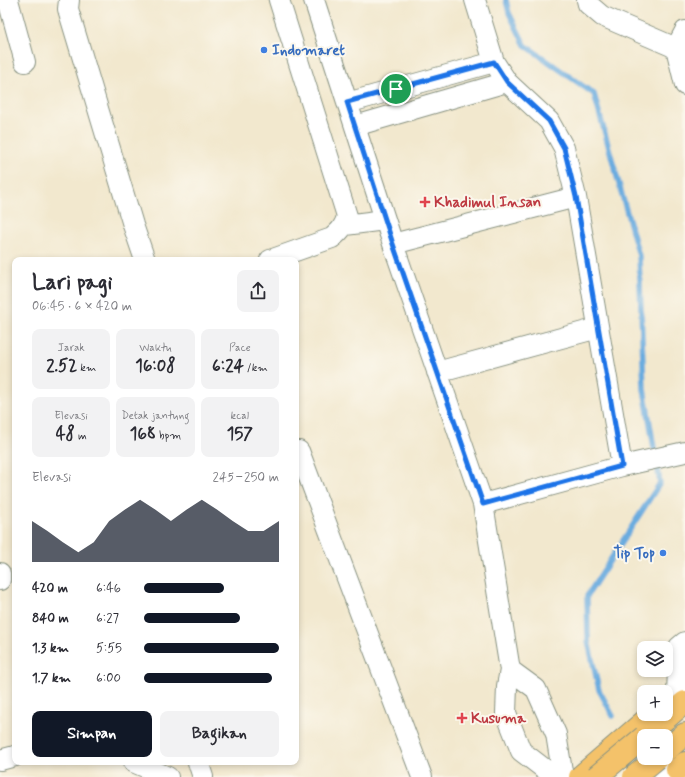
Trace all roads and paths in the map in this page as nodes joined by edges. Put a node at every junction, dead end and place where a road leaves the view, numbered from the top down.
1 (8, 0) edge
2 (68, 0) edge
3 (279, 0) edge
4 (314, 0) edge
5 (475, 0) edge
6 (587, 0) edge
7 (685, 31) edge
8 (680, 47) edge
9 (25, 62) dead end
10 (494, 62) junction
11 (507, 82) junction
12 (685, 85) edge
13 (347, 102) junction
14 (355, 126) junction
15 (576, 197) junction
16 (385, 220) junction
17 (345, 225) junction
18 (393, 244) junction
19 (144, 257) edge
20 (278, 257) edge
21 (598, 328) junction
22 (437, 372) junction
23 (299, 451) dead end
24 (680, 453) edge
25 (631, 464) junction
26 (483, 504) junction
27 (0, 574) edge
28 (0, 580) edge
29 (685, 642) edge
30 (510, 670) junction
31 (678, 696) edge
32 (648, 726) edge
33 (685, 734) edge
34 (673, 744) edge
35 (12, 757) edge
36 (0, 760) edge
37 (140, 765) edge
38 (199, 765) edge
39 (641, 769) edge
40 (682, 770) edge
41 (168, 777) edge
42 (203, 777) edge
43 (422, 777) edge
44 (556, 777) edge
45 (563, 777) edge
46 (580, 777) edge
47 (596, 777) edge

1 - 9 street
2 - 19 street
3 - 17 street
4 - 13 street
5 - 10 street
6 - 8 street
7 - 8 street
8 - 12 street
10 - 11 street
10 - 13 street
11 - 14 street
11 - 15 street
13 - 14 street
14 - 16 street
15 - 18 street
15 - 21 street
16 - 17 street
16 - 18 street
17 - 20 street
18 - 22 street
21 - 22 street
21 - 25 street
22 - 26 street
23 - 43 street
24 - 25 street
25 - 26 street
26 - 30 street
27 - 28 street
29 - 31 street
30 - 44 street
30 - 45 street
31 - 32 highway
32 - 39 highway
32 - 46 highway
32 - 47 highway, bridge
33 - 34 highway
35 - 36 street
37 - 41 street
38 - 42 street
39 - 40 street

